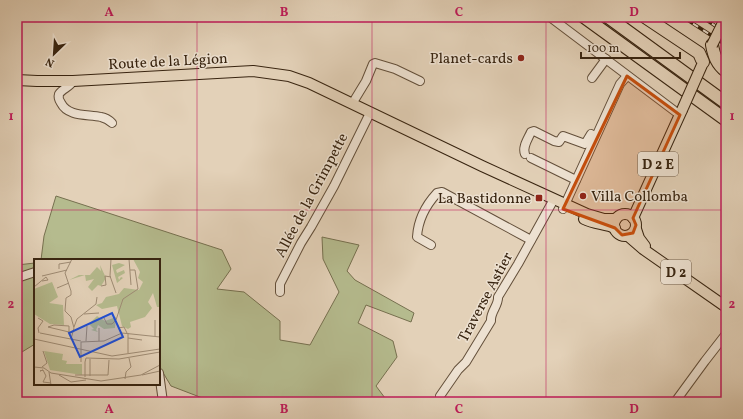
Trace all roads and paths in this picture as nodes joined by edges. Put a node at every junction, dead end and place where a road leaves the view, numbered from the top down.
1 (550, 17) edge
2 (584, 17) edge
3 (608, 17) edge
4 (645, 17) edge
5 (726, 17) edge
6 (682, 42) junction
7 (712, 46) junction
8 (606, 59) junction
9 (703, 63) junction
10 (726, 71) edge
11 (627, 76) junction
12 (592, 78) dead end
13 (17, 80) edge
14 (73, 81) junction
15 (420, 82) dead end
16 (726, 103) edge
17 (352, 104) junction
18 (370, 113) junction
19 (681, 113) junction
20 (726, 120) edge
21 (112, 123) dead end
22 (599, 128) junction
23 (576, 180) junction
24 (552, 201) junction
25 (564, 207) junction
26 (634, 218) junction
27 (615, 224) junction
28 (632, 232) junction
29 (531, 240) junction
30 (431, 245) dead end
31 (34, 272) edge
32 (17, 278) edge
33 (280, 292) dead end
34 (726, 301) edge
35 (726, 307) edge
36 (726, 334) edge
37 (160, 380) edge
38 (440, 396) dead end
39 (163, 402) edge
40 (676, 402) edge

1 - 8 street
2 - 20 highway
3 - 16 highway
4 - 6 highway
5 - 7 main road, bridge
6 - 7 highway
6 - 9 highway
7 - 9 main road
7 - 10 highway
8 - 11 street
8 - 12 street
9 - 19 main road, D 2 E, bridge
11 - 19 street
11 - 22 street
13 - 14 main road, Route de la Légion
14 - 17 main road, Route de la Légion
14 - 21 street
15 - 17 street
17 - 18 main road, Route de la Légion
18 - 24 main road, Route de la Légion
18 - 33 street, Allée de la Grimpette
19 - 26 main road, D 2 E
22 - 23 street
22 - 23 street
23 - 25 street
24 - 25 main road, Route de la Légion
24 - 29 street, Traverse Astier
25 - 27 main road, Route de la Légion
26 - 27 main road
26 - 28 main road
27 - 28 main road
28 - 34 main road, D 2
28 - 35 main road, D 2
29 - 30 street
29 - 38 street, Traverse Astier
31 - 32 street
36 - 40 street
37 - 39 street

